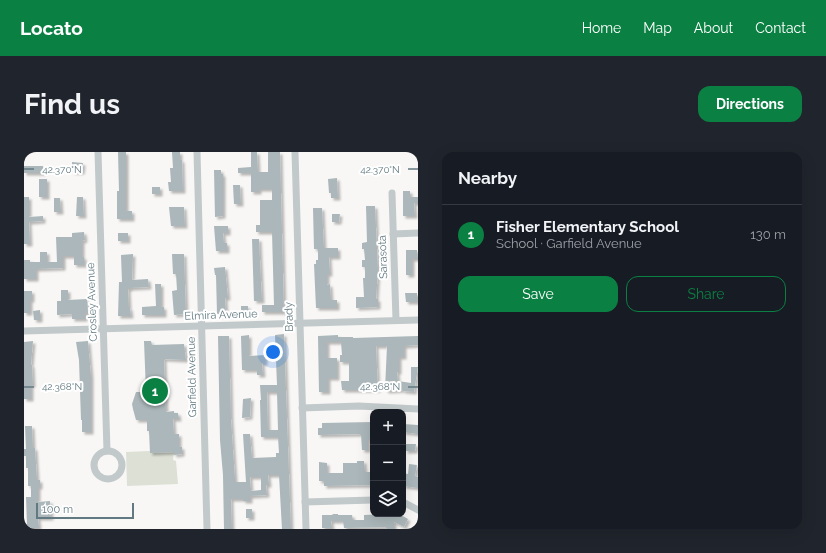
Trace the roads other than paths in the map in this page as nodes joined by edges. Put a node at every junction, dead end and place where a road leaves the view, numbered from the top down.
1 (98, 152) edge
2 (197, 152) edge
3 (295, 152) edge
4 (392, 193) dead end
5 (418, 233) edge
6 (393, 234) junction
7 (396, 320) junction
8 (418, 320) edge
9 (300, 323) junction
10 (202, 326) junction
11 (104, 329) junction
12 (24, 331) edge
13 (302, 408) junction
14 (418, 409) edge
15 (107, 451) dead end
16 (370, 500) edge
17 (305, 502) junction
18 (406, 504) edge
19 (418, 510) edge
20 (207, 529) edge
21 (306, 529) edge

1 - 11 street, Crosley Avenue
2 - 10 street, Garfield Avenue
3 - 9 street, Brady
4 - 6 street, Sarasota
5 - 6 street
6 - 7 street, Sarasota
7 - 8 street, Elmira Avenue
7 - 9 street, Elmira Avenue
9 - 10 street, Elmira Avenue
9 - 13 street, Brady
10 - 11 street, Elmira Avenue
10 - 20 street, Garfield Avenue
11 - 12 street, Elmira Avenue
11 - 15 street, Crosley Avenue
13 - 14 street
13 - 17 street, Brady
16 - 17 street
17 - 21 street, Brady
18 - 19 street

